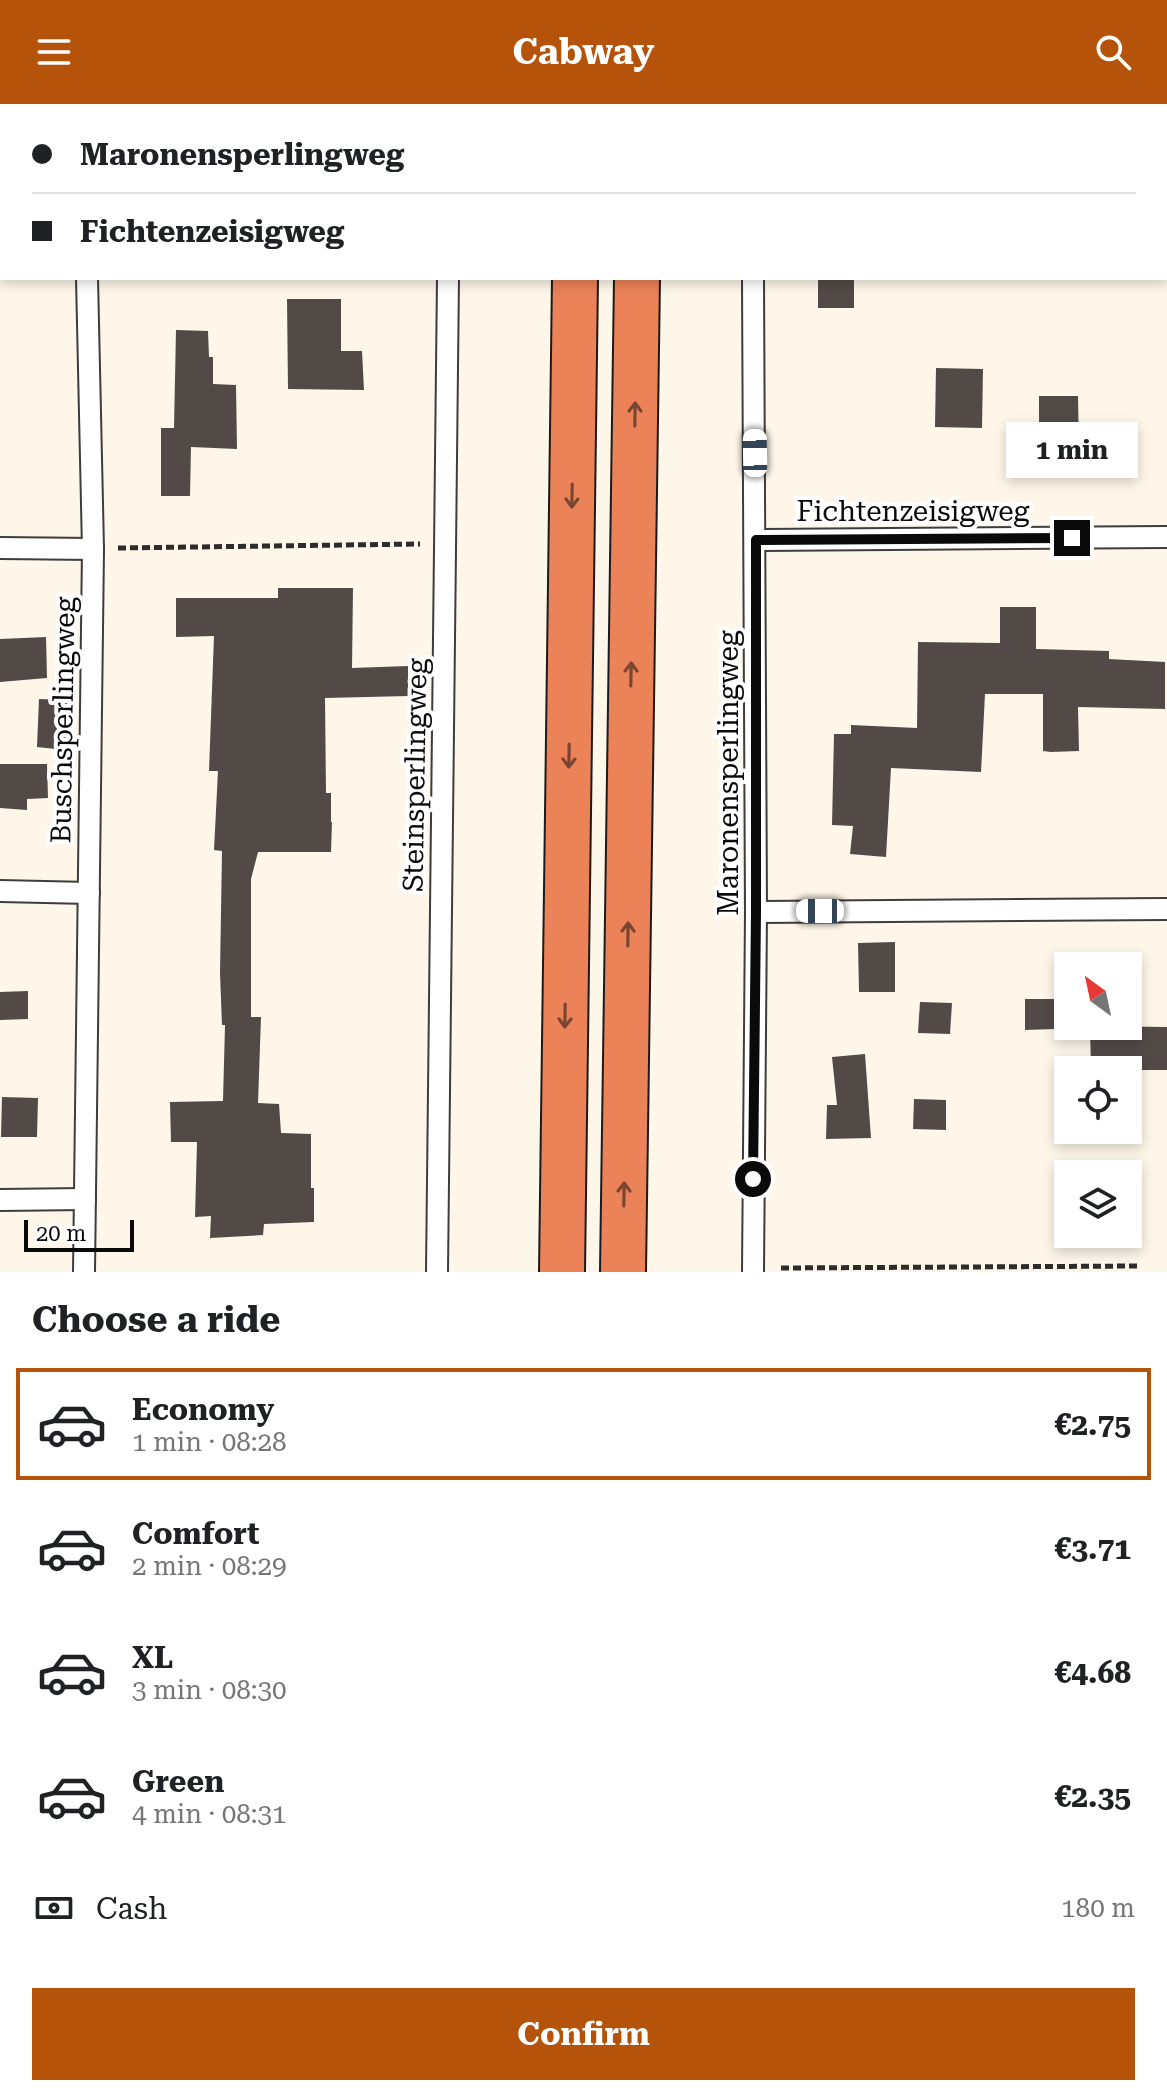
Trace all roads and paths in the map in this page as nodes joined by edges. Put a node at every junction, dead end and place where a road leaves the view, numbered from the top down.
1 (87, 280) edge
2 (448, 280) edge
3 (575, 280) edge
4 (637, 280) edge
5 (753, 280) edge
6 (1167, 537) edge
7 (756, 540) junction
8 (446, 543) junction
9 (0, 548) edge
10 (93, 549) junction
11 (0, 891) edge
12 (89, 893) junction
13 (1167, 909) edge
14 (756, 912) junction
15 (85, 1199) junction
16 (0, 1200) edge
17 (1139, 1266) dead end
18 (752, 1270) edge
19 (84, 1272) edge
20 (437, 1272) edge
21 (562, 1272) edge
22 (623, 1272) edge

1 - 10 lane, Buschsperlingweg
2 - 8 lane, Steinsperlingweg
3 -> 21 highway
22 -> 4 highway
5 - 7 lane, Maronensperlingweg
6 - 7 lane, Fichtenzeisigweg
7 - 14 lane, Maronensperlingweg
8 - 10 path
8 - 20 lane, Steinsperlingweg
9 - 10 lane
10 - 12 lane, Buschsperlingweg
11 - 12 lane
12 - 15 lane, Buschsperlingweg
13 - 14 lane
14 - 18 lane, Maronensperlingweg
15 - 16 lane
15 - 19 lane, Buschsperlingweg
17 - 18 path

